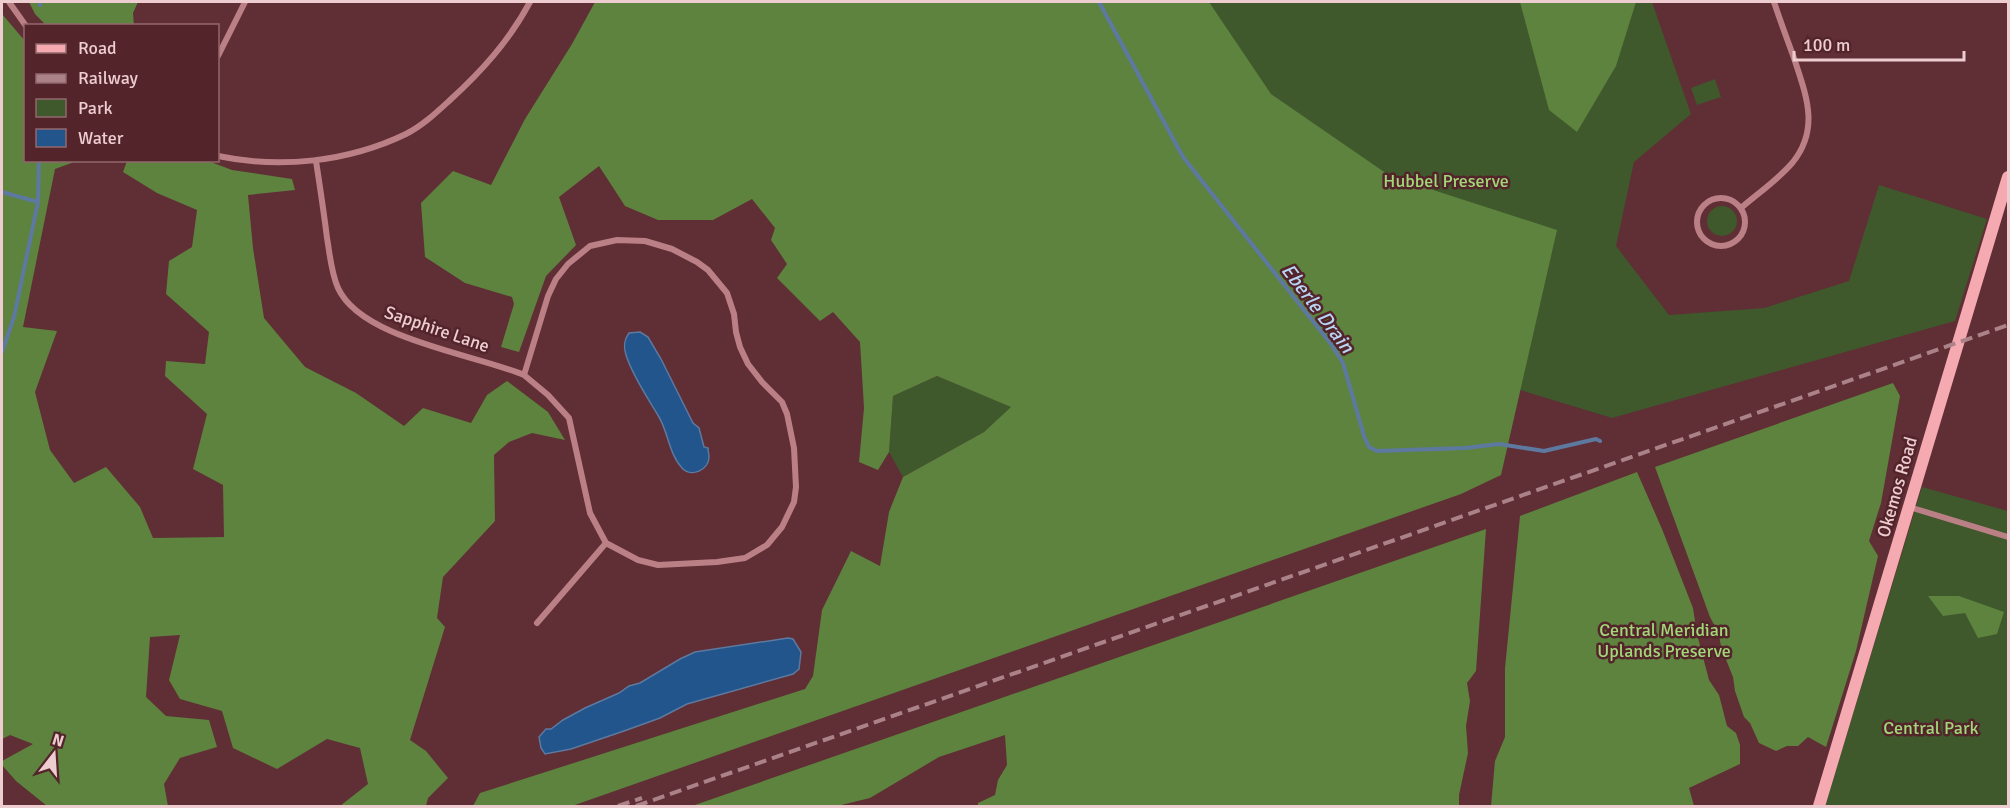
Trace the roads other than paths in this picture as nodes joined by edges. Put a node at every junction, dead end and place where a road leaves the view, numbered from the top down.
1 (9, 2) edge
2 (245, 2) edge
3 (530, 2) edge
4 (1774, 2) edge
5 (25, 24) edge
6 (219, 54) edge
7 (219, 156) edge
8 (316, 161) junction
9 (2008, 177) edge
10 (1741, 208) junction
11 (524, 375) junction
12 (1909, 507) junction
13 (2008, 537) edge
14 (606, 543) junction
15 (537, 623) dead end
16 (1819, 807) edge

1 - 5 street
2 - 6 street
3 - 8 street
4 - 10 street
7 - 8 street
8 - 11 street, Sapphire Lane
9 - 12 street, Okemos Road
10 - 10 street
11 - 14 street, Sapphire Lane
11 - 14 street
12 - 13 street
12 - 16 street, Okemos Road
14 - 15 street

